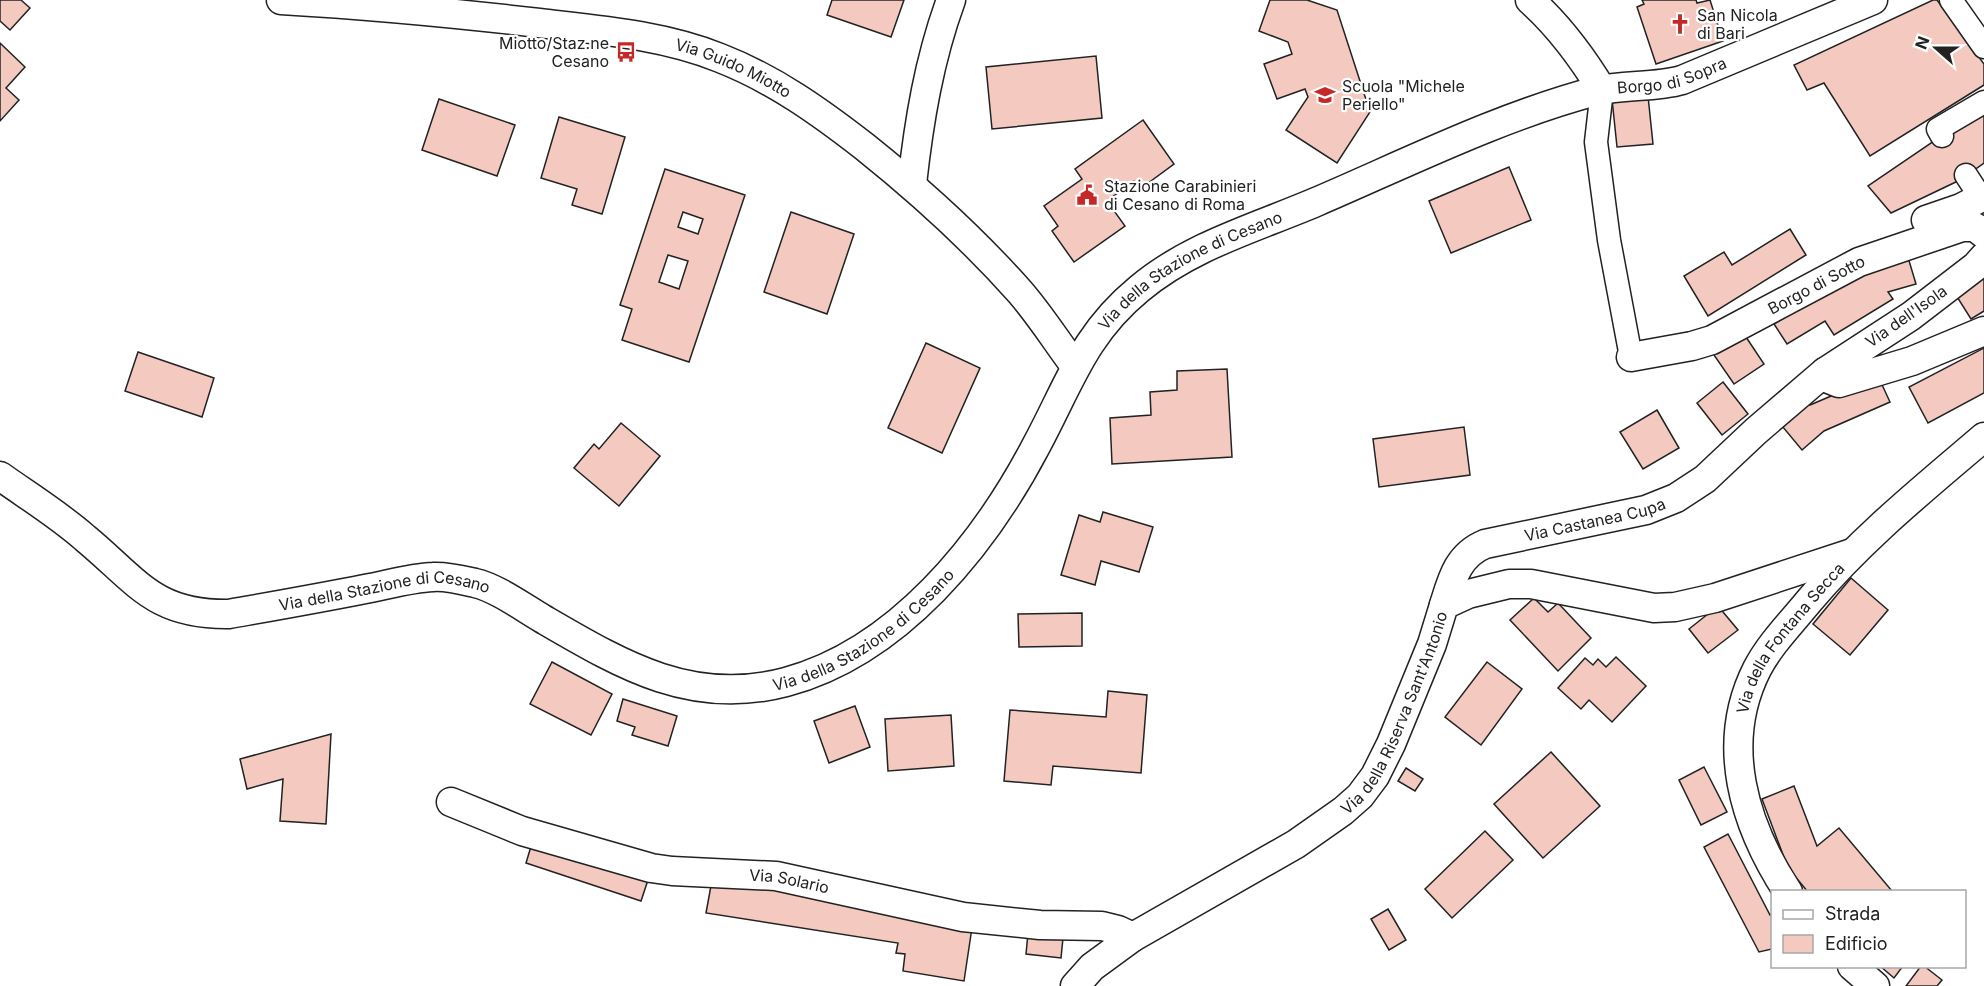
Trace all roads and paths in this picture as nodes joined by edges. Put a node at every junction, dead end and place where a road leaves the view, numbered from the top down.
1 (281, 0) edge
2 (951, 0) edge
3 (1530, 0) edge
4 (1873, 0) edge
5 (1951, 0) edge
6 (1984, 47) edge
7 (1602, 90) junction
8 (1984, 102) edge
9 (1942, 136) dead end
10 (912, 184) junction
11 (1977, 190) edge
12 (1984, 234) edge
13 (1984, 257) edge
14 (1859, 262) junction
15 (1984, 331) edge
16 (1631, 357) joint
17 (1075, 366) junction
18 (1825, 372) junction
19 (1756, 431) joint
20 (1984, 436) edge
21 (0, 476) edge
22 (1852, 553) junction
23 (1444, 605) junction
24 (451, 802) dead end
25 (1787, 890) edge
26 (1133, 937) junction
27 (1854, 968) edge
28 (1075, 986) edge
29 (1875, 986) edge

1 - 10 street, Via Guido Miotto
2 - 10 street
3 - 7 street
4 - 7 street, Borgo di Sopra
5 - 6 street
7 - 16 street
7 - 17 street, Via della Stazione di Cesano
8 - 9 street
10 - 17 street, Via Guido Miotto
11 - 14 street, Borgo di Sotto
12 - 14 street
13 - 18 street, Via dell'Isola
14 - 16 street, Borgo di Sotto
15 - 18 street, Via dell'Isola
17 - 21 street, Via della Stazione di Cesano
18 - 19 street, Via dell'Isola
19 - 23 street, Via Castanea Cupa
20 - 22 street, Via della Fontana Secca
22 - 23 street, Via della Riserva Sant'Antonio
22 - 25 street, Via della Fontana Secca
23 - 26 street, Via della Riserva Sant'Antonio
24 - 26 street, Via Solario
26 - 28 street, Via della Riserva Sant'Antonio
27 - 29 street

